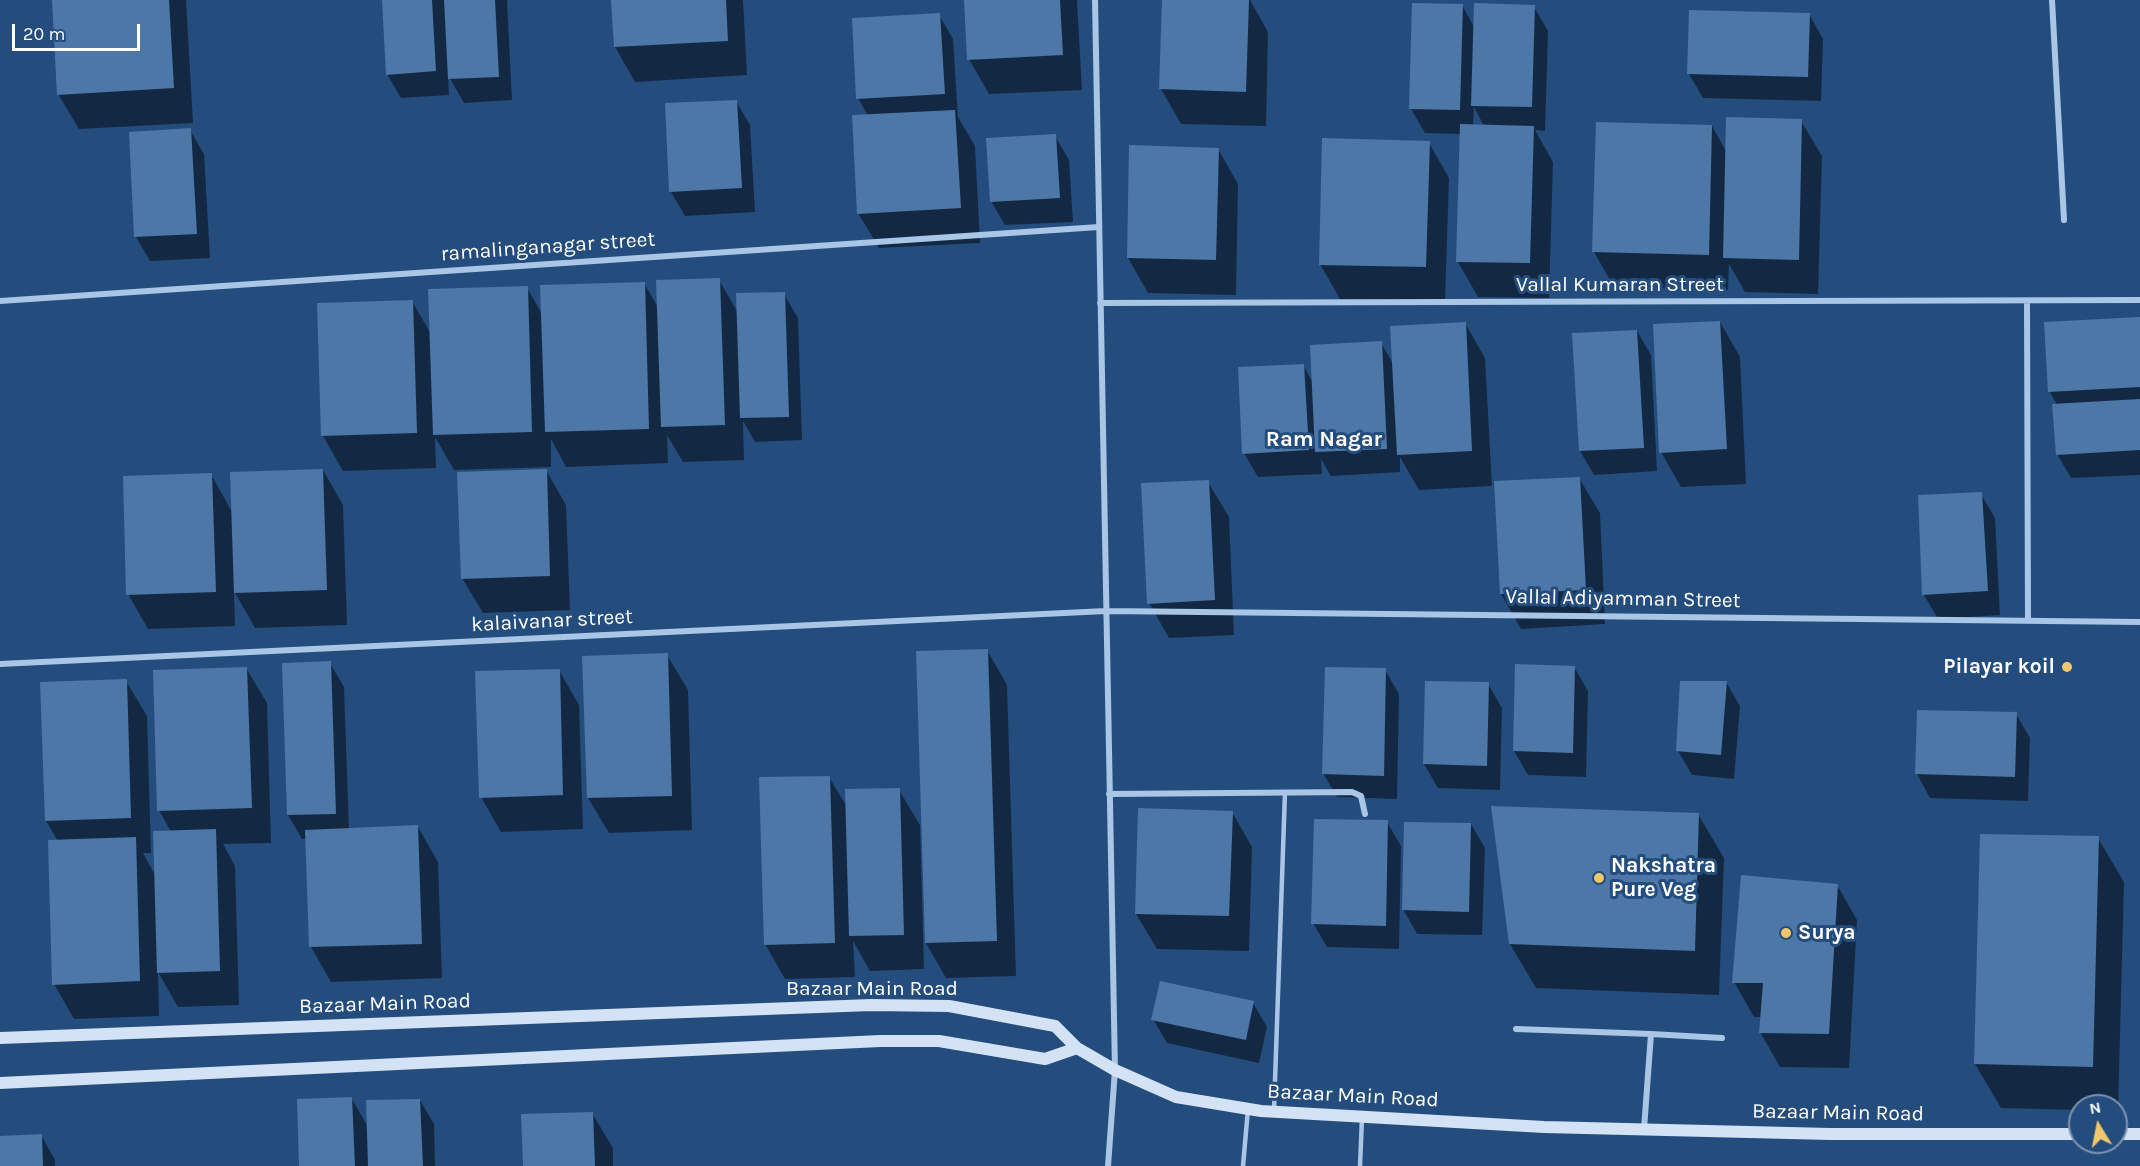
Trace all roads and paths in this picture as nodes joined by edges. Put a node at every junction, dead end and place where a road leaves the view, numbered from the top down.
1 (1095, 0) edge
2 (2052, 0) edge
3 (2064, 220) dead end
4 (1099, 227) junction
5 (2140, 300) edge
6 (0, 301) edge
7 (2027, 301) junction
8 (1100, 303) junction
9 (1106, 611) junction
10 (2028, 620) junction
11 (2140, 622) edge
12 (0, 663) edge
13 (1285, 792) junction
14 (1109, 794) junction
15 (1365, 814) dead end
16 (1516, 1029) dead end
17 (1651, 1034) junction
18 (0, 1038) edge
19 (1722, 1038) dead end
20 (1077, 1048) junction
21 (1115, 1070) junction
22 (0, 1083) edge
23 (1248, 1109) junction
24 (1274, 1111) junction
25 (1362, 1115) junction
26 (1644, 1129) junction
27 (2068, 1134) edge
28 (1108, 1166) edge
29 (1243, 1166) edge
30 (1360, 1166) edge

1 - 4 street
2 - 3 street
4 - 6 street, ramalinganagar street
4 - 8 street
5 - 7 street, Vallal Kumaran Street
7 - 8 street, Vallal Kumaran Street
7 - 10 street
8 - 9 street
9 - 10 street, Vallal Adiyamman Street
9 - 12 street, kalaivanar street
9 - 14 street
10 - 11 street, Vallal Adiyamman Street
13 - 14 street
13 - 15 street
13 - 24 lane
14 - 21 street
16 - 17 street
17 - 19 street
17 - 26 street
18 - 20 main road, Bazaar Main Road
20 - 21 main road, Bazaar Main Road
20 - 22 main road
21 - 23 main road, Bazaar Main Road
21 - 28 street
23 - 24 main road, Bazaar Main Road
23 - 29 lane
24 - 25 main road, Bazaar Main Road
25 - 26 main road, Bazaar Main Road
25 - 30 lane
26 - 27 main road, Bazaar Main Road

